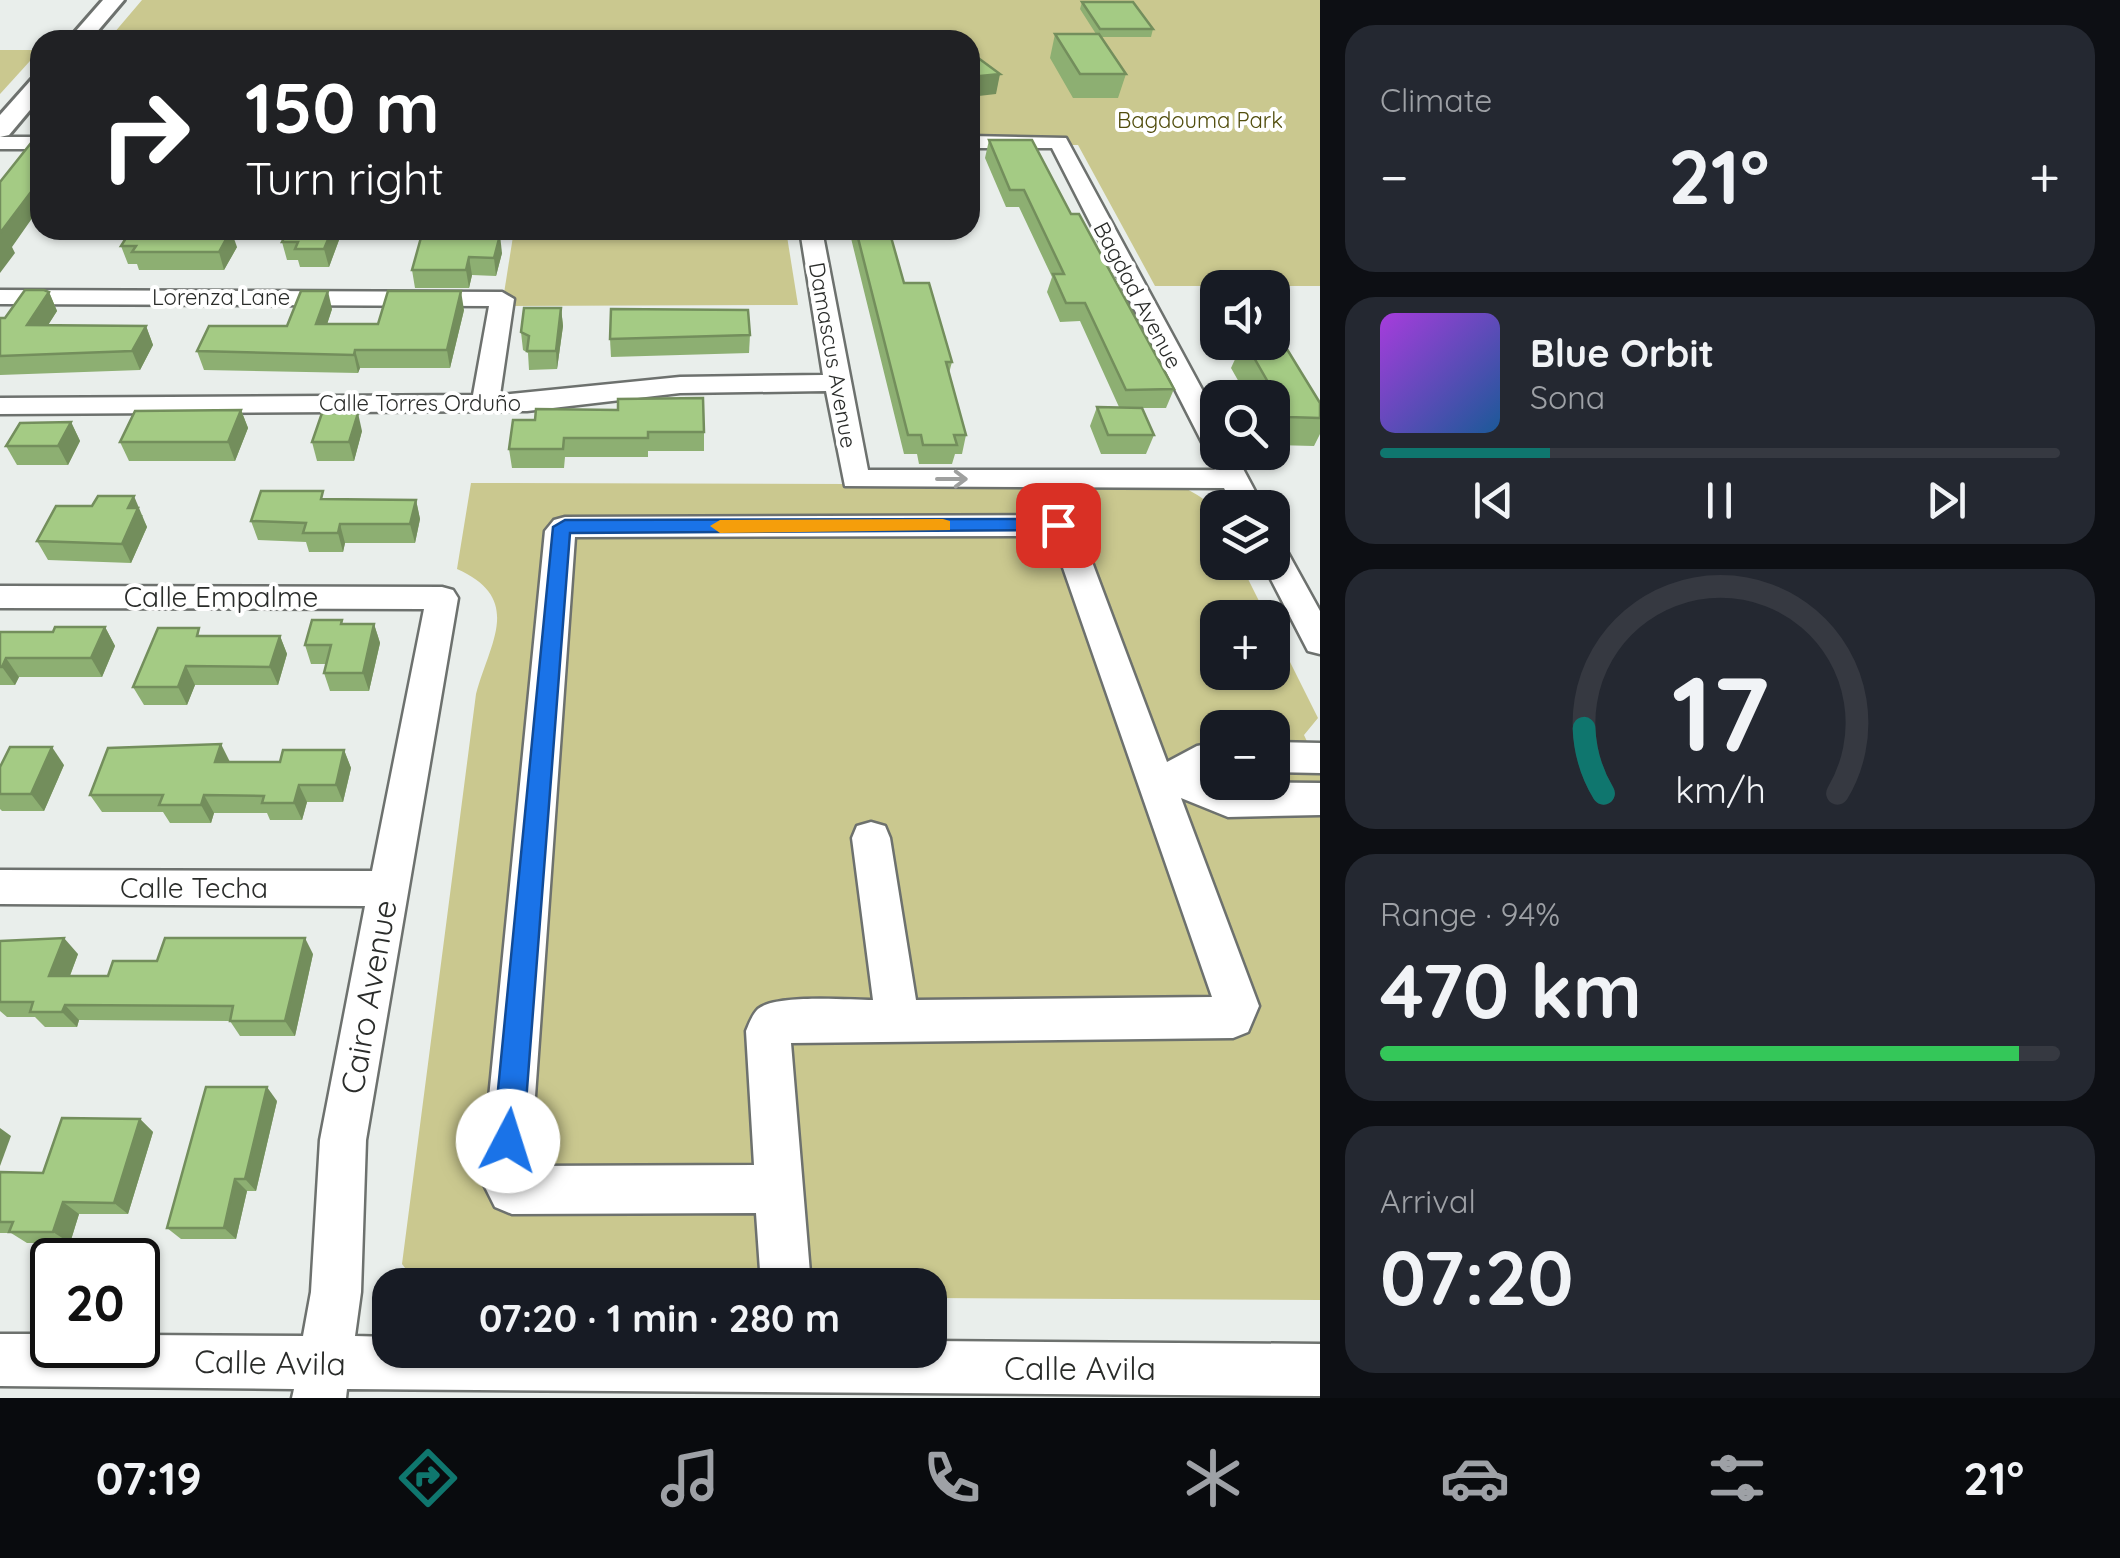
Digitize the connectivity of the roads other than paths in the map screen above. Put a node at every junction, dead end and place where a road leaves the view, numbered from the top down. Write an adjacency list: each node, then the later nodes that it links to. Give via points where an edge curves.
1 (114, 0): 2 (main road)
2 (88, 30)
3 (30, 96): 4 (main road)
4 (0, 130)
5 (980, 142): 13 (street, Bagdad Avenue, via 1059,142)
6 (0, 143): 7 (street)
7 (30, 143)
8 (813, 240): 10 (street, Damascus Avenue)
9 (0, 297): 11 (street, Lorenza Lane, via 502,298)
10 (838, 382): 11 (street, Calle Torres Orduño, via 680,384 578,400); 14 (street, Damascus Avenue, one-way to 14, via 855,479)
11 (485, 403): 12 (street, Calle Torres Orduño)
12 (0, 406)
13 (1200, 413)
14 (1200, 460)
15 (1306, 589): 18 (street)
16 (0, 596): 17 (street, Calle Empalme)
17 (442, 598): 28 (street, Cairo Avenue)
18 (1320, 642)
19 (1290, 757): 20 (street)
20 (1320, 758)
21 (1200, 761): 22 (street)
22 (1162, 778): 23 (street); 29 (street, via 1237,1006 1233,1017); 30 (street, via 1058,525 560,531 504,1179 512,1190)
23 (1200, 791)
24 (1290, 795): 25 (street)
25 (1320, 799)
26 (870, 838): 29 (street)
27 (0, 887): 28 (street, Calle Techa)
28 (388, 889): 36 (street, Cairo Avenue, via 343,1140 336,1292)
29 (898, 1020): 30 (street, via 774,1022 768,1030)
30 (779, 1190): 31 (street)
31 (785, 1268)
32 (0, 1360): 36 (street, Calle Avila)
33 (947, 1362): 35 (street, Calle Avila)
34 (587, 1368): 36 (street, Calle Avila)
35 (1320, 1370)
36 (322, 1381)

